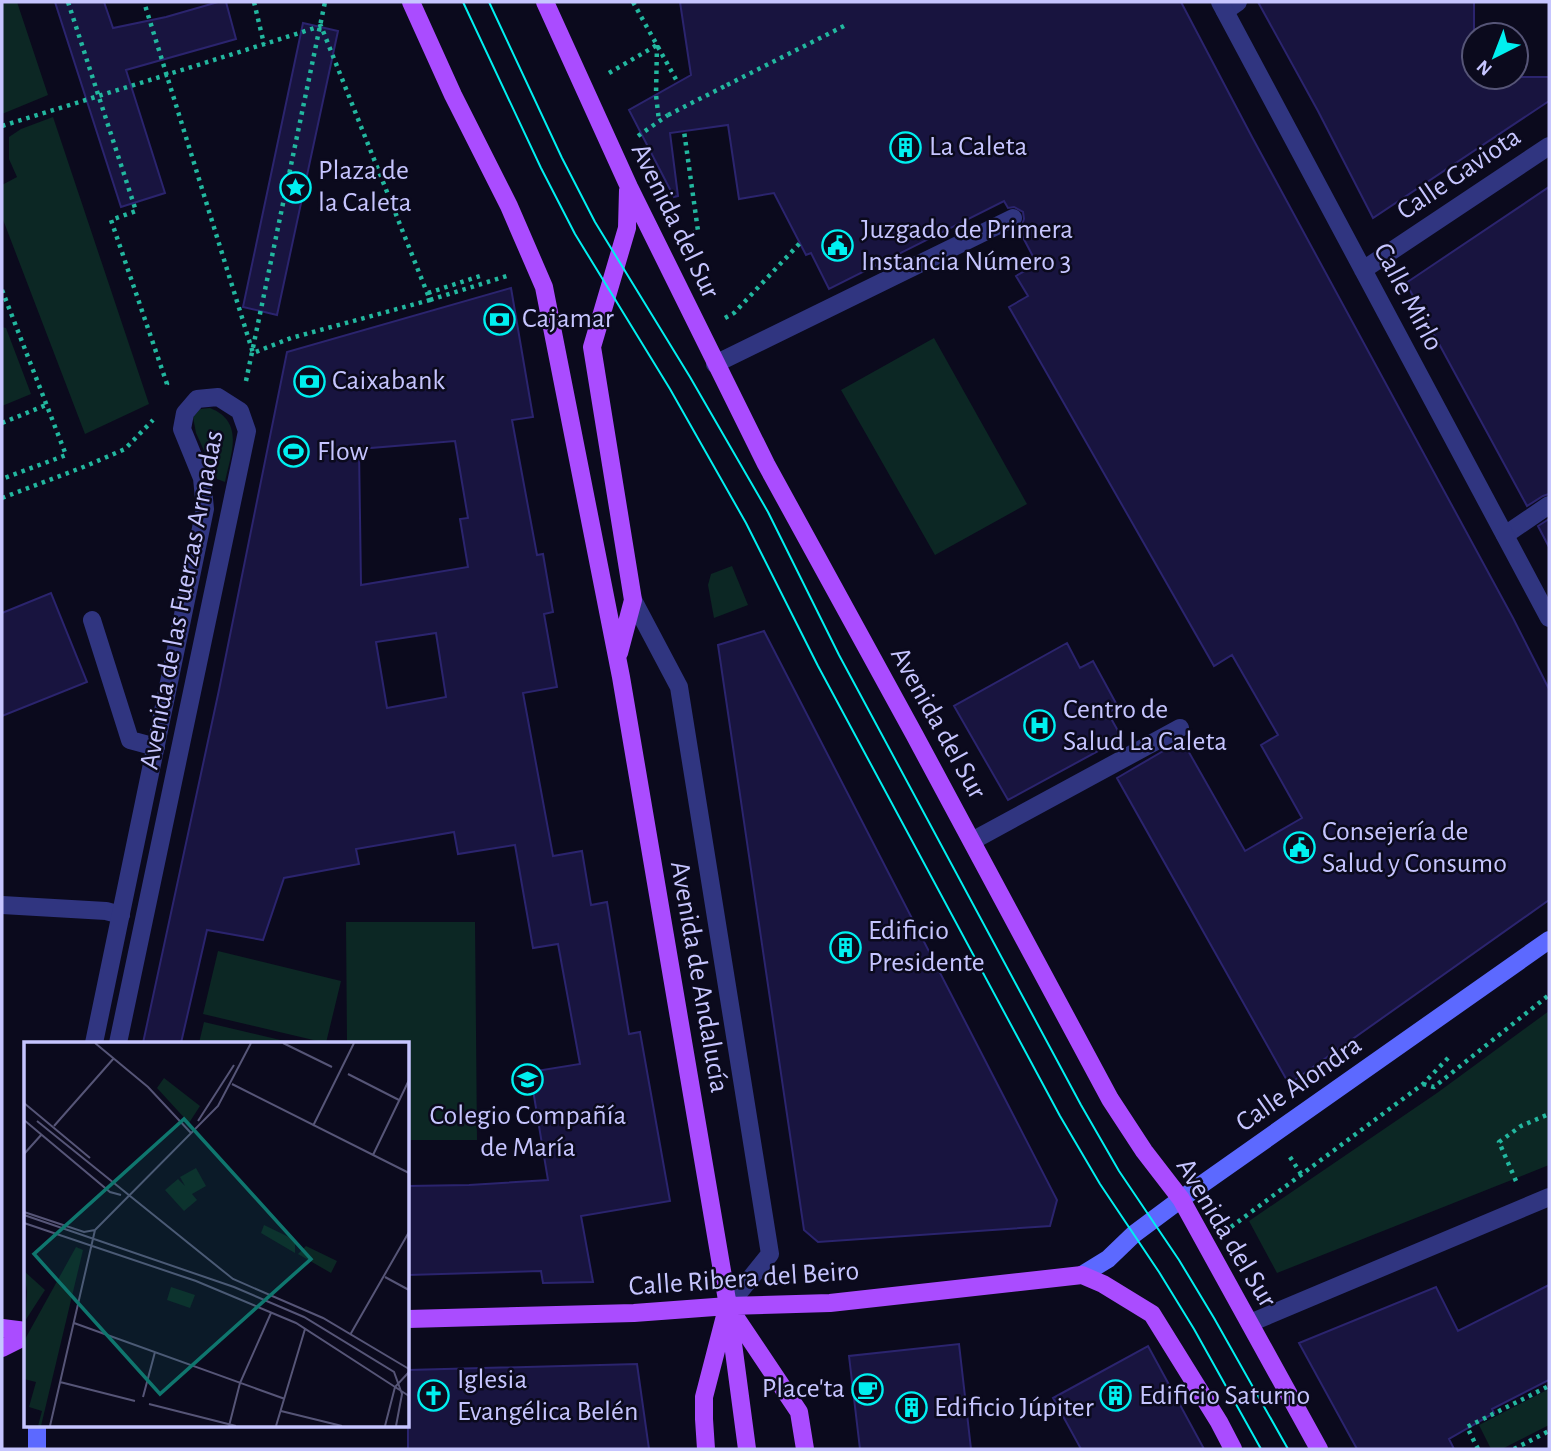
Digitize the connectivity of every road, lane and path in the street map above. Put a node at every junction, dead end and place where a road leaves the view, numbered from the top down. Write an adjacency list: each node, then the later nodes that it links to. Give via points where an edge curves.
1 (68, 2): 16 (path)
2 (144, 2): 13 (path)
3 (254, 2): 11 (path)
4 (325, 2): 9 (path)
5 (411, 2): 49 (main road, Avenida de Andalucía, via 544,287)
6 (545, 2): 22 (main road, Avenida del Sur)
7 (633, 2): 12 (path)
8 (1228, 5): 26 (street, Calle Mirlo)
9 (321, 26): 11 (path); 30 (path); 35 (path)
10 (844, 26): 17 (path, bridge)
11 (264, 44): 13 (path)
12 (657, 45): 14 (path); 15 (path); 17 (path)
13 (167, 75): 16 (path); 35 (path)
14 (606, 75)
15 (678, 83)
16 (99, 96): 18 (path); 37 (path, via 136,211 111,220 167,384)
17 (660, 121): 20 (path)
18 (2, 126)
19 (684, 131): 24 (path, via 698,231)
20 (642, 134)
21 (1549, 146): 26 (street, Calle Gaviota)
22 (629, 187): 36 (main road, Avenida del Sur); 46 (main road, Avenida de Andalucía, via 627,228 592,347)
23 (1013, 218): 36 (street)
24 (683, 238)
25 (800, 243): 34 (path)
26 (1363, 270): 45 (street, Calle Mirlo)
27 (514, 274): 31 (path)
28 (483, 275): 30 (path)
29 (2, 290): 33 (path)
30 (428, 293): 31 (path)
31 (430, 300): 35 (path)
32 (2, 312): 33 (path)
33 (10, 312): 38 (path)
34 (724, 319)
35 (253, 352): 39 (path)
36 (716, 364): 52 (main road, Avenida del Sur)
37 (163, 395)
38 (46, 405): 41 (path); 42 (path, via 66,455)
39 (240, 411): 51 (street, Avenida de las Fuerzas Armadas, via 218,397 197,399 182,429 202,478 205,509); 58 (street, Avenida de las Fuerzas Armadas, via 247,431)
40 (157, 416): 43 (path, via 125,449)
41 (2, 423)
42 (2, 479)
43 (2, 498)
44 (1549, 505): 45 (street)
45 (1505, 535): 47 (street, Calle Mirlo)
46 (633, 600): 49 (main road, Avenida de Andalucía); 69 (street, via 679,687 769,1246 770,1254)
47 (1549, 618)
48 (92, 620): 51 (street, via 130,740)
49 (618, 658): 69 (main road, Avenida de Andalucía)
50 (1180, 729): 52 (street)
51 (156, 747): 54 (street, Avenida de las Fuerzas Armadas)
52 (972, 841): 65 (main road, Avenida del Sur, via 1110,1100)
53 (2, 905): 54 (street)
54 (121, 915): 57 (street, Avenida de las Fuerzas Armadas)
55 (1549, 940): 65 (main road, Calle Alondra)
56 (1549, 995): 60 (path, via 1434,1087)
57 (94, 1042)
58 (118, 1042)
59 (1451, 1055): 60 (path)
60 (1423, 1084): 63 (path)
61 (1549, 1114): 66 (path, via 1499,1142)
62 (1293, 1161): 63 (path)
63 (1301, 1174): 67 (path)
64 (1549, 1197): 66 (street)
65 (1181, 1199): 68 (main road, Calle Alondra); 71 (main road, Avenida del Sur)
66 (1526, 1206): 71 (street)
67 (1231, 1227)
68 (1082, 1275): 69 (main road, Calle Ribera del Beiro, via 830,1303); 83 (main road, via 1152,1314)
69 (728, 1306): 70 (main road, Calle Ribera del Beiro); 80 (main road, Avenida de Andalucía, via 704,1396); 81 (main road, Avenida de Andalucía); 82 (main road, Avenida de Andalucía, via 799,1412)
70 (410, 1319)
71 (1250, 1323): 84 (main road, Avenida del Sur)
72 (2, 1328): 73 (main road)
73 (24, 1331)
74 (24, 1337): 75 (main road)
75 (2, 1349)
76 (1549, 1387): 85 (path, via 1467,1427)
77 (37, 1426): 79 (main road)
78 (1549, 1431): 86 (path)
79 (37, 1449)
80 (706, 1449)
81 (747, 1449)
82 (805, 1449)
83 (1233, 1449)
84 (1319, 1449)
85 (1478, 1449)
86 (1514, 1449)

